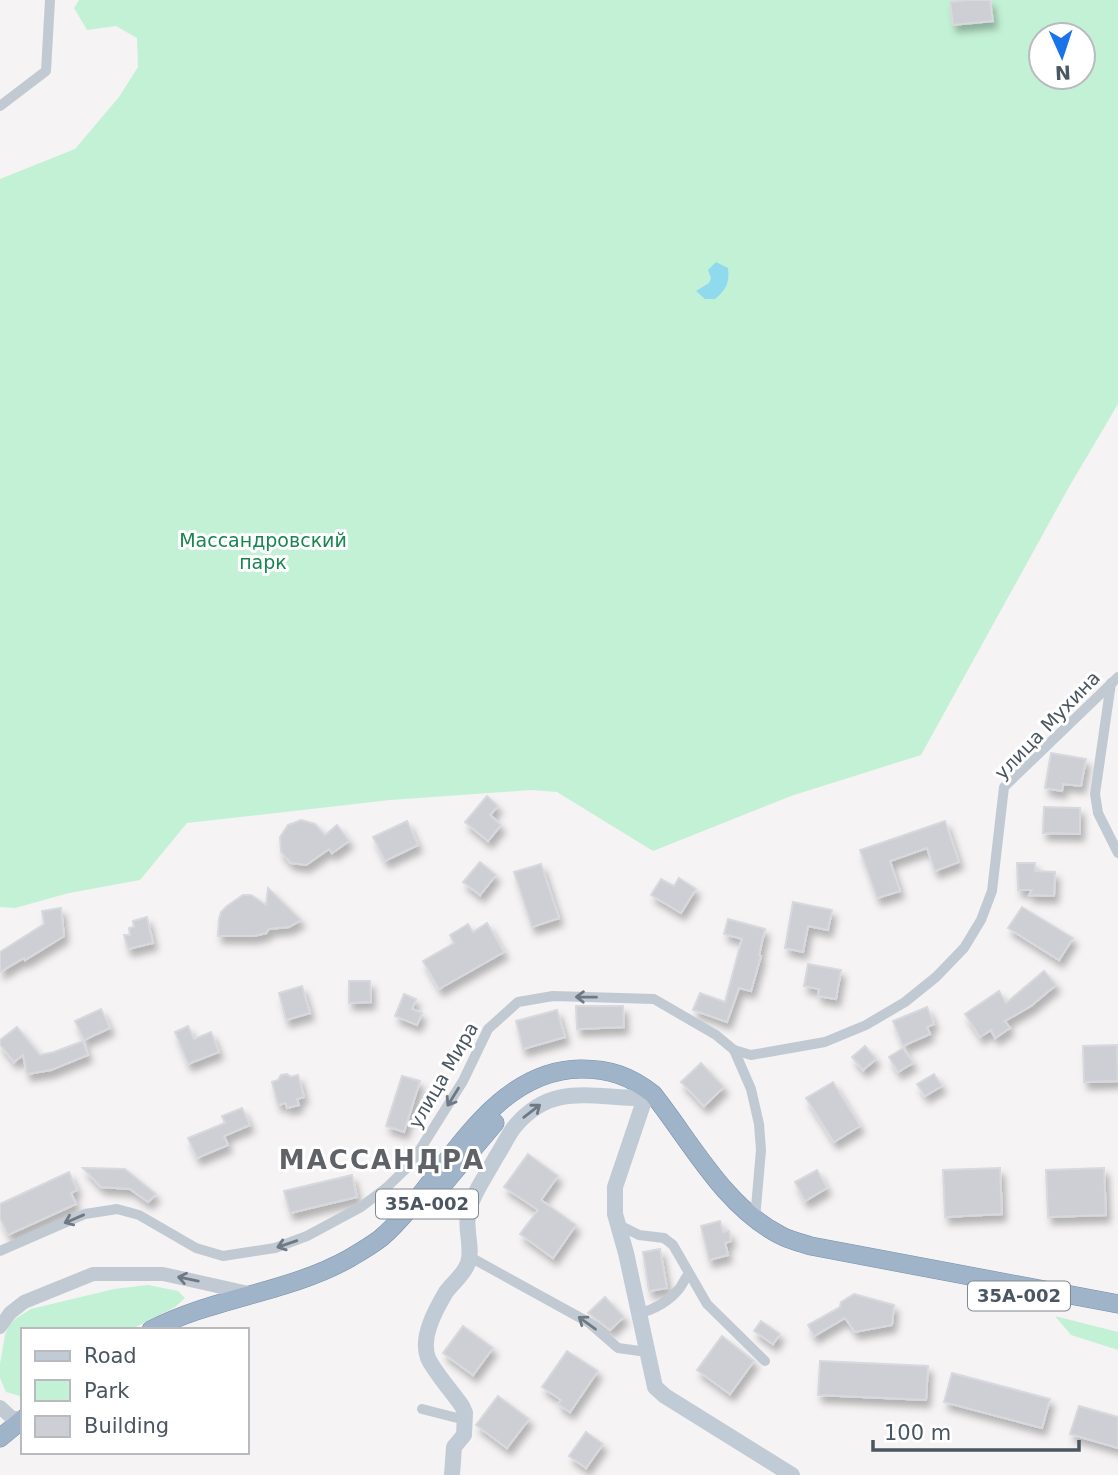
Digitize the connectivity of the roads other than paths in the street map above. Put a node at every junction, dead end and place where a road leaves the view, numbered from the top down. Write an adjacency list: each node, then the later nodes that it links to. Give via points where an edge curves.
1 (50, 0): 2 (street, via 46,71)
2 (0, 106)
3 (1114, 680): 4 (street, via 1095,794 1098,813); 5 (street, улица Мухина, via 1004,787 992,891 964,948 936,978 905,1002 825,1042 751,1055)
4 (1118, 853)
5 (734, 1050): 7 (street, улица Мира, via 751,1089 759,1124); 9 (street, улица Мира, one-way to 9, via 654,999 553,996 518,1002 488,1029 463,1081 411,1164 361,1207 299,1240 223,1256 196,1248 139,1215 117,1209 85,1214)
6 (645, 1098): 8 (main road, via 615,1187); 10 (main road, one-way to 6, via 468,1217 474,1196 515,1126 532,1110 568,1095); 15 (highway, 35А-002, via 731,1210 772,1245 799,1254); 18 (highway, 35А-002, via 631,1086 606,1077 572,1078 540,1087 506,1112 405,1230 362,1263 295,1292)
7 (755, 1219): 12 (highway, 35А-002, via 736,1202 653,1094 611,1070 574,1069 528,1081 509,1095 457,1146 380,1238 321,1272); 13 (highway, 35А-002, via 781,1236 811,1246)
8 (616, 1224): 11 (street, via 639,1235 664,1238); 14 (main road)
9 (0, 1251)
10 (470, 1257): 19 (street, one-way to 10, via 618,1348 588,1322); 25 (main road, via 464,1274 448,1289 427,1337 427,1357 462,1406)
11 (689, 1274): 14 (street, via 666,1302); 20 (street, via 707,1304)
12 (254, 1294): 16 (street, one-way to 16, via 163,1274 93,1274 24,1302); 17 (highway, 35А-002)
13 (1118, 1304)
14 (640, 1313): 19 (main road)
15 (1118, 1314)
16 (0, 1327)
17 (155, 1328)
18 (174, 1328)
19 (647, 1352): 30 (main road, via 655,1387 665,1396)
20 (765, 1361)
21 (0, 1407): 23 (street, via 12,1418)
22 (422, 1409): 25 (street)
23 (21, 1418)
24 (21, 1420): 27 (highway)
25 (465, 1420): 29 (main road, via 464,1436 454,1447)
26 (21, 1435): 28 (highway)
27 (0, 1438)
28 (0, 1451)
29 (452, 1475)
30 (792, 1475)

